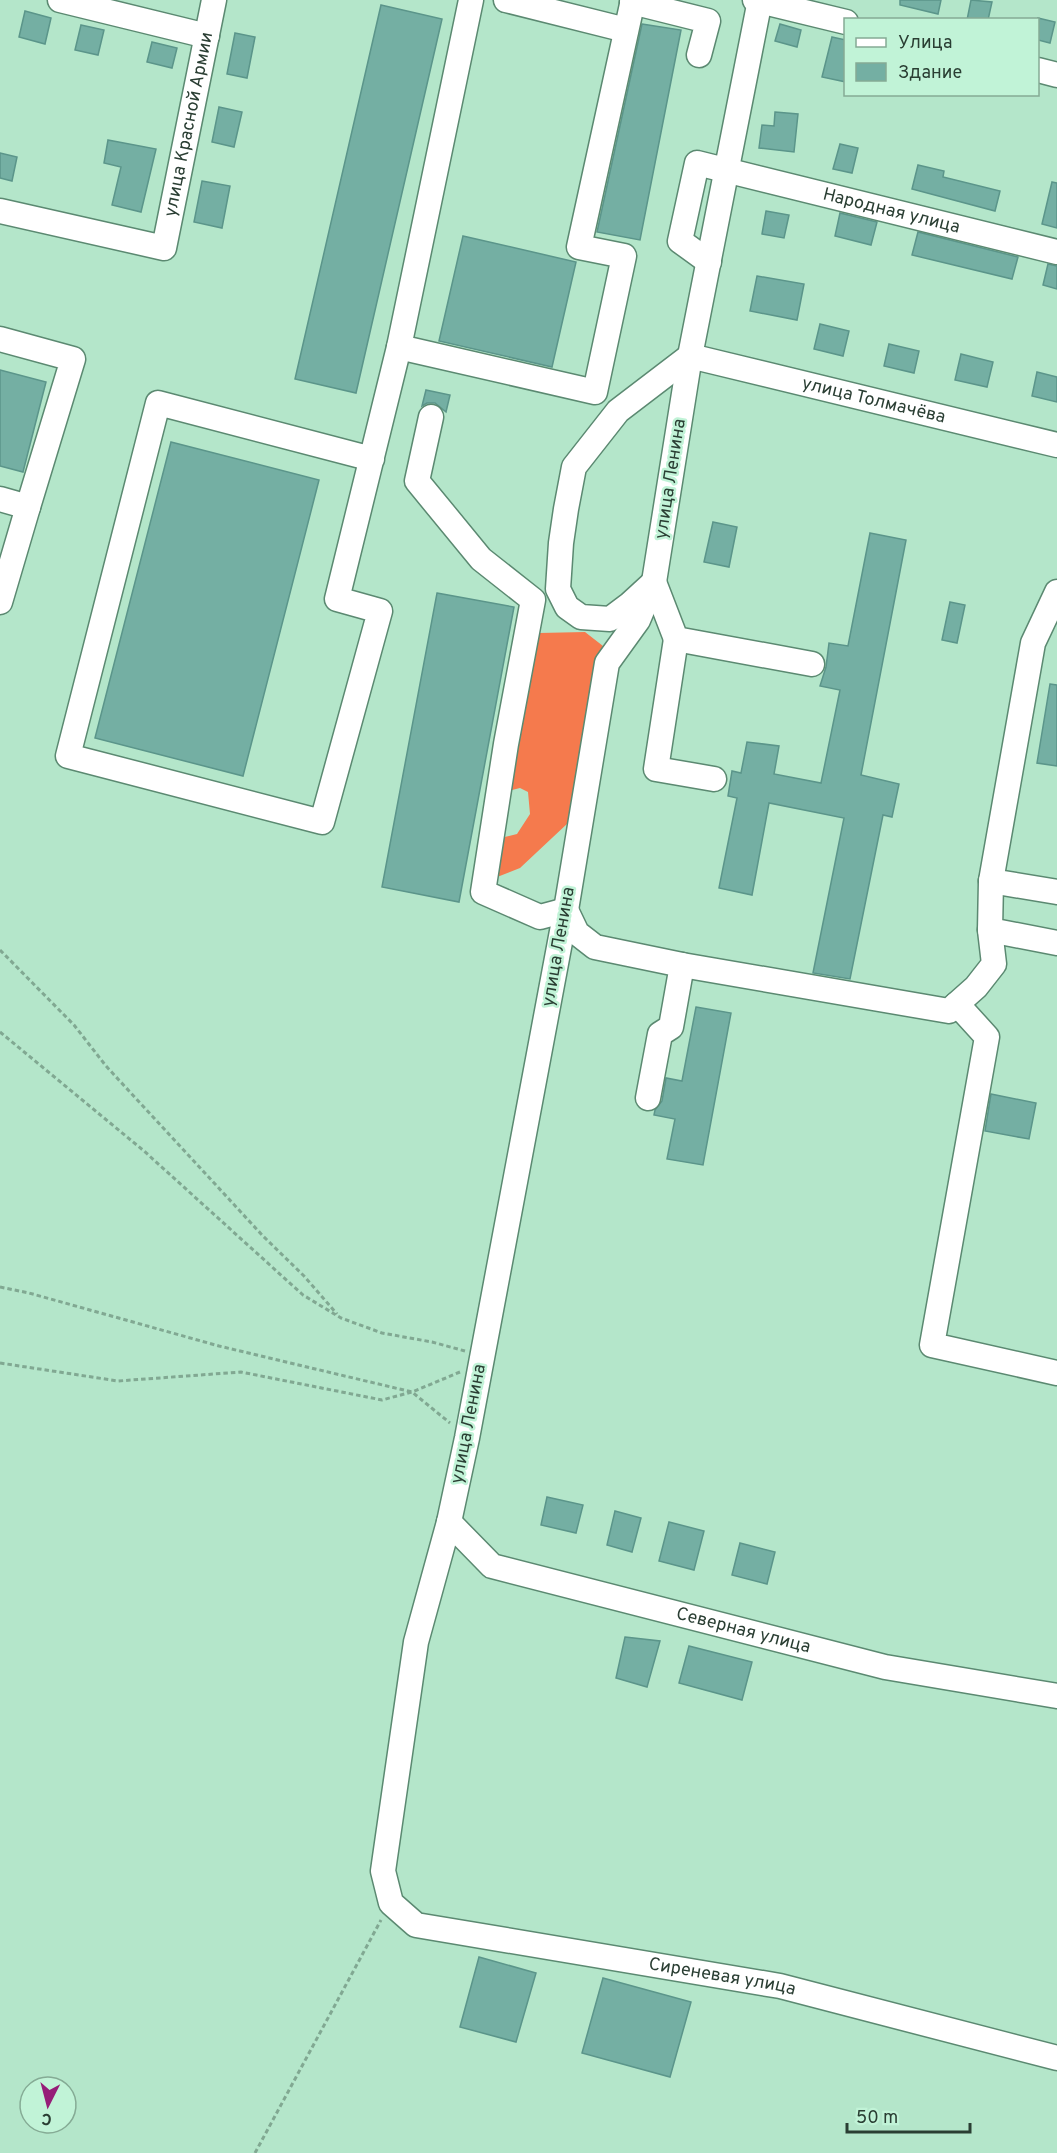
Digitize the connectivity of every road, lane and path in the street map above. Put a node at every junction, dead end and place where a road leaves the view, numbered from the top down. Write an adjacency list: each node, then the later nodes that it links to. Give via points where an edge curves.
1 (60, 0): 9 (street)
2 (214, 0): 9 (street, улица Красной Армии)
3 (471, 0): 18 (street)
4 (506, 0): 8 (street)
5 (758, 0): 7 (street); 13 (street, улица Ленина)
6 (633, 1): 8 (street); 10 (street, via 708,21)
7 (844, 22)
8 (626, 30): 18 (street, via 579,247 624,256 595,392)
9 (207, 36): 14 (street, улица Красной Армии, via 164,248)
10 (699, 55)
11 (1039, 70): 12 (street)
12 (1057, 75)
13 (727, 169): 15 (street, Народная улица); 16 (street, улица Ленина); 16 (street, Народная улица, via 698,163 680,241)
14 (0, 211)
15 (1057, 252)
16 (709, 262): 19 (street, улица Ленина)
17 (0, 339): 24 (street, via 73,359)
18 (399, 347): 22 (street)
19 (690, 356): 21 (street, улица Толмачёва); 25 (street, улица Ленина); 25 (street, via 618,411 574,467 566,509 558,589 567,607 581,617 610,619)
20 (431, 417): 33 (street, via 417,481 481,559 533,600 483,892 540,917)
21 (1057, 445)
22 (372, 459): 22 (street, via 337,599 380,611 322,822 68,756 158,404)
23 (0, 499): 24 (street)
24 (28, 507): 27 (street)
25 (654, 582): 28 (street); 33 (street, улица Ленина, via 638,620 607,663)
26 (1057, 592): 31 (street, via 1033,643)
27 (0, 602)
28 (676, 639): 29 (street); 30 (street, via 656,769)
29 (812, 664)
30 (714, 779)
31 (991, 880): 32 (street); 34 (street)
32 (1057, 892)
33 (566, 910): 37 (street, via 577,933 595,947); 43 (street, улица Ленина)
34 (990, 930): 35 (street); 38 (street, via 994,964)
35 (1057, 943)
36 (0, 950): 42 (path, via 74,1025 106,1066)
37 (682, 965): 38 (street, via 949,1011); 40 (street, via 671,1027 660,1034)
38 (957, 1004): 45 (street, via 987,1036 932,1345)
39 (0, 1032): 42 (path, via 144,1151 303,1295)
40 (648, 1098)
41 (0, 1287): 46 (path, via 219,1346)
42 (341, 1318): 43 (path, via 382,1333 471,1352)
43 (482, 1359): 46 (path, via 453,1377); 47 (street, улица Ленина)
44 (0, 1363): 46 (path, via 118,1381 241,1372 382,1400)
45 (1057, 1373)
46 (412, 1392): 47 (path)
47 (468, 1438): 48 (street, улица Ленина)
48 (449, 1522): 49 (street, Северная улица, via 492,1566 885,1667); 50 (street, улица Ленина, via 416,1642 383,1871)
49 (1057, 1696)
50 (391, 1902): 51 (street, Сиреневая улица, via 416,1925 780,1986); 52 (path)
51 (1057, 2058)
52 (255, 2153)

